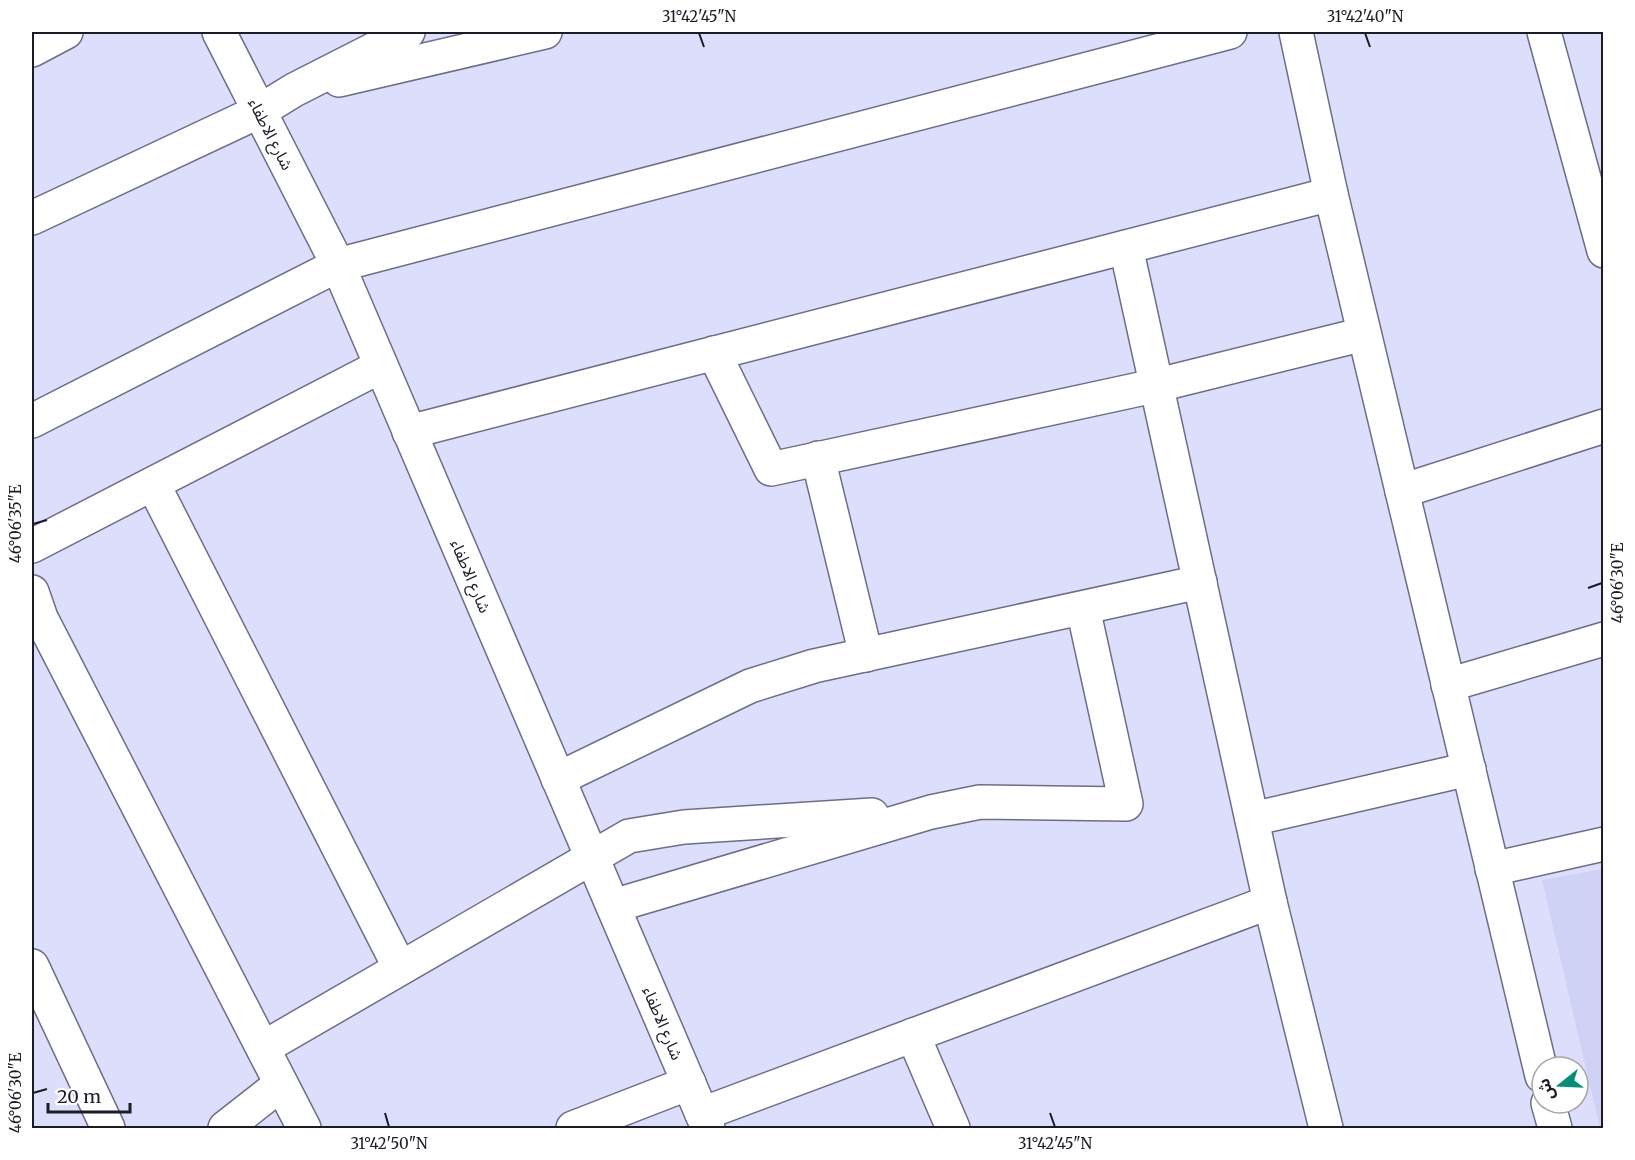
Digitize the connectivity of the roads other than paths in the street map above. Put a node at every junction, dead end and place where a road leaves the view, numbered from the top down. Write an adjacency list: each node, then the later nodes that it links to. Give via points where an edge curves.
1 (66, 32): 8 (street)
2 (219, 32): 10 (street, شارع الاطفاء)
3 (408, 32): 9 (street)
4 (545, 32): 9 (street)
5 (1230, 32): 15 (street)
6 (1296, 32): 11 (street)
7 (1544, 32): 14 (street)
8 (32, 50)
9 (294, 90): 10 (street)
10 (260, 111): 12 (street); 15 (street, شارع الاطفاء)
11 (1331, 194): 13 (street); 16 (street)
12 (32, 219)
13 (1126, 247): 17 (street); 19 (street)
14 (1604, 251)
15 (338, 265): 18 (street, شارع الاطفاء); 20 (street)
16 (1364, 334): 19 (street); 25 (street)
17 (714, 353): 22 (street); 23 (street, via 771,469)
18 (381, 366): 22 (street, شارع الاطفاء); 24 (street)
19 (1154, 386): 23 (street); 27 (street)
20 (32, 421)
21 (1604, 426): 25 (street)
22 (409, 432): 34 (street, شارع الاطفاء)
23 (818, 458): 31 (street)
24 (153, 484): 26 (street); 43 (street)
25 (1402, 491): 32 (street)
26 (32, 546)
27 (1200, 582): 29 (street); 36 (street)
28 (32, 592): 45 (street, via 40,618)
29 (1083, 608): 31 (street); 35 (street, via 1126,804 980,802)
30 (1604, 639): 32 (street)
31 (867, 655): 34 (street, via 750,686)
32 (1448, 685): 33 (street)
33 (1469, 769): 36 (street); 39 (street)
34 (558, 779): 38 (street, شارع الاطفاء)
35 (931, 812): 38 (street, via 684,827 629,836); 41 (street)
36 (1252, 819): 40 (street)
37 (1604, 844): 39 (street)
38 (592, 858): 41 (street, شارع الاطفاء); 43 (street)
39 (1492, 869): 46 (street)
40 (1270, 902): 44 (street); 55 (street)
41 (613, 906): 47 (street, شارع الاطفاء)
42 (32, 966): 50 (street)
43 (400, 968): 45 (street)
44 (913, 1035): 49 (street); 54 (street)
45 (263, 1048): 48 (street)
46 (1537, 1055)
47 (689, 1083): 49 (street, شارع الاطفاء); 53 (street)
48 (281, 1084): 51 (street); 52 (street)
49 (705, 1121)
50 (108, 1128)
51 (225, 1128)
52 (304, 1128)
53 (573, 1128)
54 (953, 1128)
55 (1326, 1128)

